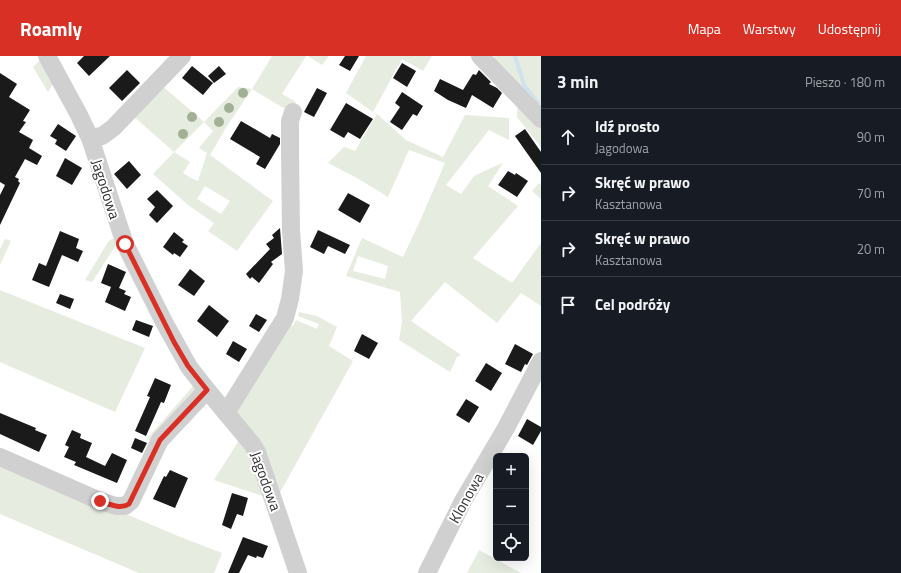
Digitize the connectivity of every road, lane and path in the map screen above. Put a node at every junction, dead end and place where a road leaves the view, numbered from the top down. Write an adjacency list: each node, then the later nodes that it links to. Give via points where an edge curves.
1 (47, 56): 6 (street, Jagodowa)
2 (182, 56): 6 (street, via 113,128 102,136)
3 (480, 56): 5 (street)
4 (293, 112): 9 (street, via 290,122 290,151 294,271 290,299 284,318)
5 (541, 119)
6 (90, 138): 8 (street, Jagodowa, via 131,258 174,342 188,366)
7 (541, 361): 12 (street, Klonowa, via 463,501)
8 (207, 390): 9 (street, Jagodowa); 10 (street, via 160,440 131,501 125,506 100,501)
9 (226, 413): 11 (street, Jagodowa, via 257,452)
10 (0, 457)
11 (298, 573)
12 (427, 573)

